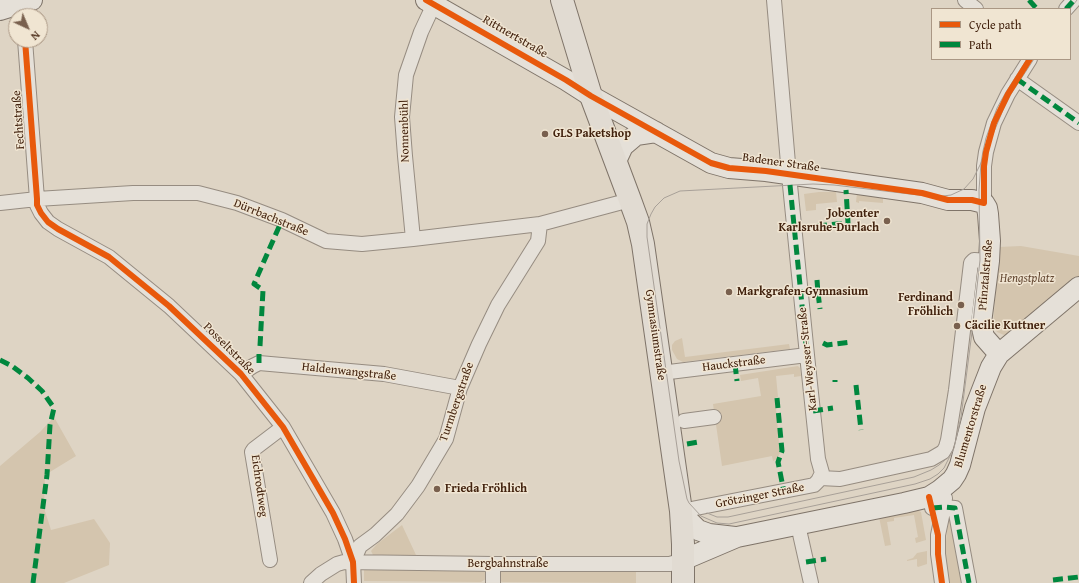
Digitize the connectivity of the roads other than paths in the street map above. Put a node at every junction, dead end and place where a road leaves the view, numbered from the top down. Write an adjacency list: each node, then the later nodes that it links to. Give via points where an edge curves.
1 (562, 0): 10 (main road)
2 (774, 0): 19 (street, Karl-Weysser-Straße)
3 (965, 0): 7 (street)
4 (1074, 0): 8 (street)
5 (430, 2): 13 (main road, Rittnertstraße); 25 (street, Nonnenbühl, via 406,75 402,117)
6 (25, 5): 9 (main road)
7 (975, 8)
8 (1067, 8)
9 (0, 10)
10 (576, 46): 13 (main road, via 568,62 563,66); 15 (main road)
11 (25, 48): 20 (street, Fechtstraße)
12 (1029, 60): 14 (street, Pfinztalstraße)
13 (544, 68): 15 (main road, Rittnertstraße)
14 (1017, 79): 16 (street); 23 (street, Pfinztalstraße, via 1000,110 989,139 984,166)
15 (591, 96): 17 (main road, Badener Straße); 18 (main road, Gymnasiumstraße)
16 (1079, 123)
17 (656, 132): 18 (main road, via 636,135 623,146); 19 (main road, Badener Straße, via 711,163 729,168)
18 (616, 161): 21 (main road, Gymnasiumstraße)
19 (788, 175): 23 (main road, Badener Straße, via 922,193 948,200); 29 (street, Karl-Weysser-Straße)
20 (37, 199): 22 (street, Dürrbachstraße); 25 (street, Dürrbachstraße, via 198,193 237,203 282,220 326,241 362,244); 31 (street, Posseltstraße, via 37,205 48,222 109,258 169,306)
21 (630, 200): 24 (street); 30 (main road, Gymnasiumstraße, via 643,244)
22 (0, 203)
23 (984, 203): 26 (main road, Pfinztalstraße, via 988,214)
24 (540, 224): 25 (street, Dürrbachstraße); 32 (street, Turmbergstraße, via 538,241 498,305)
25 (414, 239)
26 (989, 261): 28 (main road, Pfinztalstraße, via 981,322 984,337); 36 (street, Grötzinger Straße, via 974,260 971,264 956,390 948,440 943,452 931,459 840,479)
27 (1079, 287): 28 (main road, Blumentorstraße)
28 (999, 354): 37 (main road, Blumentorstraße, via 991,367 975,408 960,465)
29 (807, 355): 30 (street, Hauckstraße); 36 (street, Karl-Weysser-Straße, via 821,468)
30 (661, 373): 38 (main road, Gymnasiumstraße)
31 (241, 374): 32 (street, Haldenwangstraße, via 260,363 384,374); 35 (street, Posseltstraße)
32 (460, 388): 43 (street, Turmbergstraße, via 446,440 418,486 397,514 360,546)
33 (714, 417): 34 (street)
34 (684, 421)
35 (283, 428): 41 (street, Eichrodtweg, via 252,452); 43 (street, Posseltstraße, via 333,513)
36 (820, 478): 38 (street, Grötzinger Straße, via 814,485)
37 (935, 504): 39 (main road); 50 (street); 51 (street, via 954,508)
38 (681, 511): 40 (main road, via 694,527 704,533); 42 (main road, Gymnasiumstraße)
39 (798, 525): 40 (main road); 49 (street)
40 (737, 537): 42 (main road)
41 (270, 560)
42 (683, 560): 44 (street, Bergbahnstraße, via 670,564); 48 (main road, Gymnasiumstraße)
43 (353, 562): 44 (street, Bergbahnstraße); 45 (street, via 337,564); 46 (street)
44 (493, 564): 47 (street)
45 (311, 583)
46 (354, 583)
47 (493, 583)
48 (683, 583)
49 (811, 583)
50 (942, 583)
51 (969, 583)

